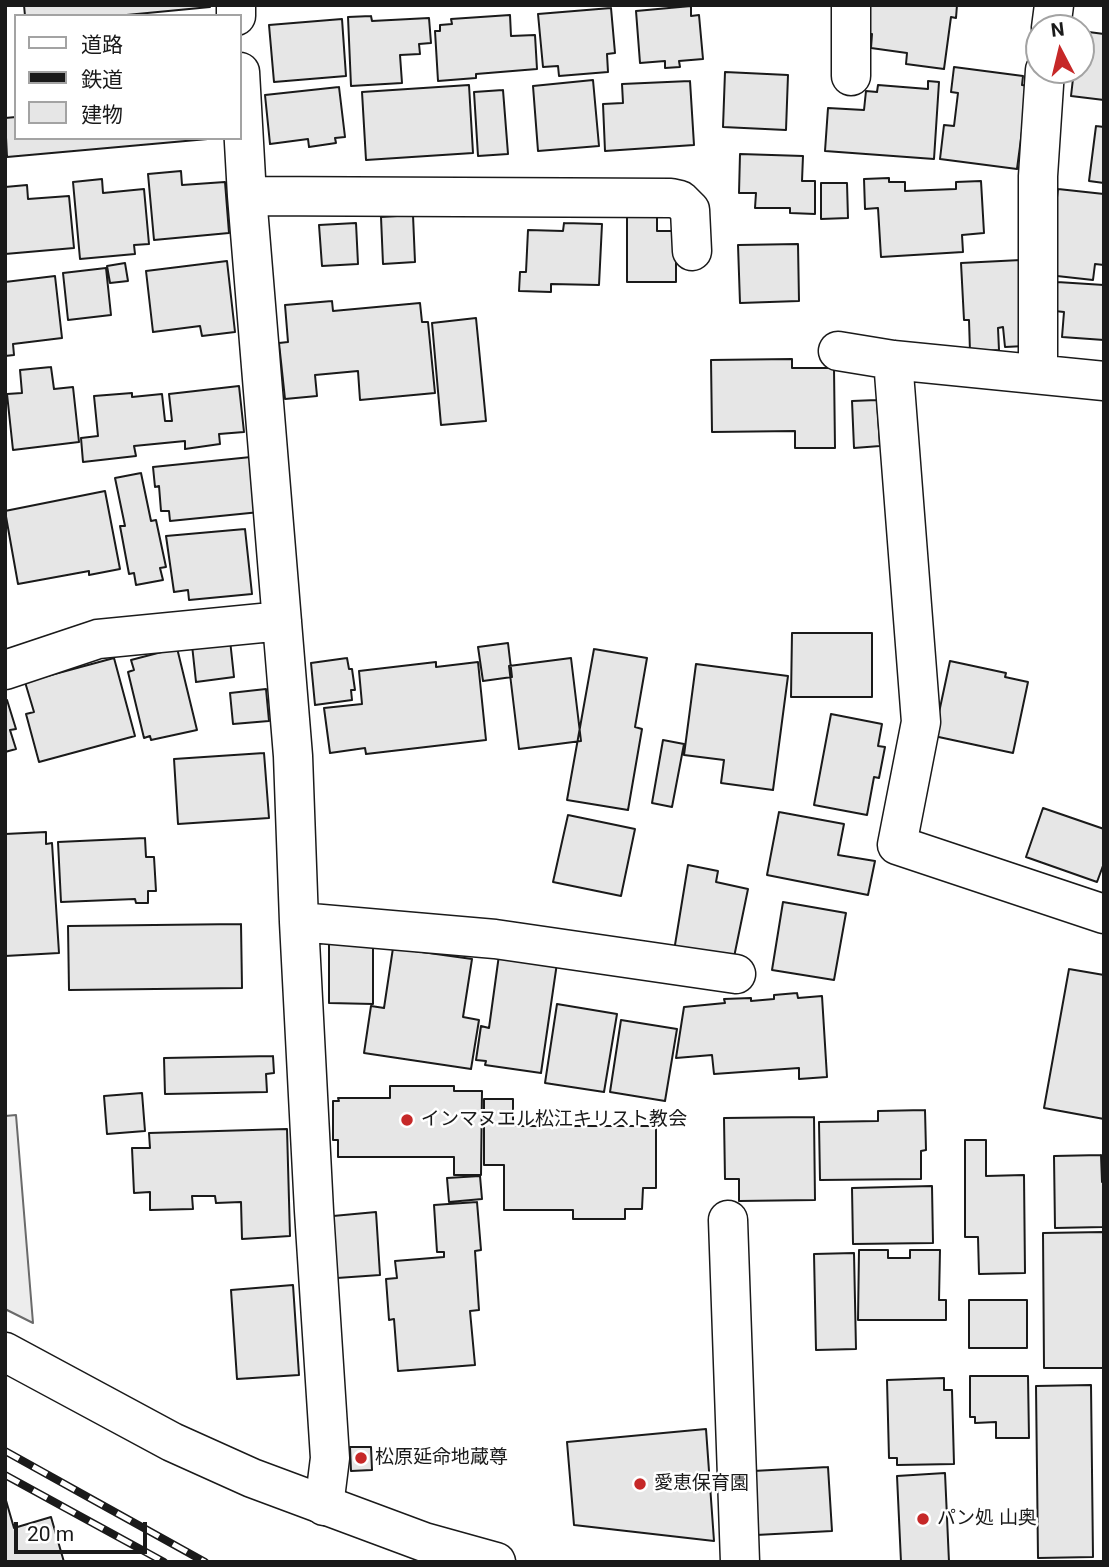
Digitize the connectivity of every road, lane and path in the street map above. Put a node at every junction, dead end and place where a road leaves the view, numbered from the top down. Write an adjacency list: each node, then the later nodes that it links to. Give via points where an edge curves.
1 (851, 5): 2 (street)
2 (851, 76)
3 (1044, 84): 9 (street, via 1038,176)
4 (242, 107): 5 (street)
5 (247, 196): 6 (street, via 671,198 690,211); 11 (street)
6 (692, 251)
7 (838, 351): 8 (street)
8 (893, 360): 9 (street); 13 (street, via 920,722 897,845)
9 (1038, 373): 10 (street)
10 (1104, 381)
11 (282, 621): 12 (street, via 98,639); 14 (street)
12 (5, 670)
13 (1104, 914)
14 (299, 922): 15 (street, via 495,939); 18 (street, via 330,1458)
15 (736, 974)
16 (728, 1220): 21 (street)
17 (5, 1352): 18 (street, via 172,1442)
18 (324, 1506): 19 (street)
19 (419, 1552): 20 (street)
20 (496, 1562)
21 (740, 1562)

